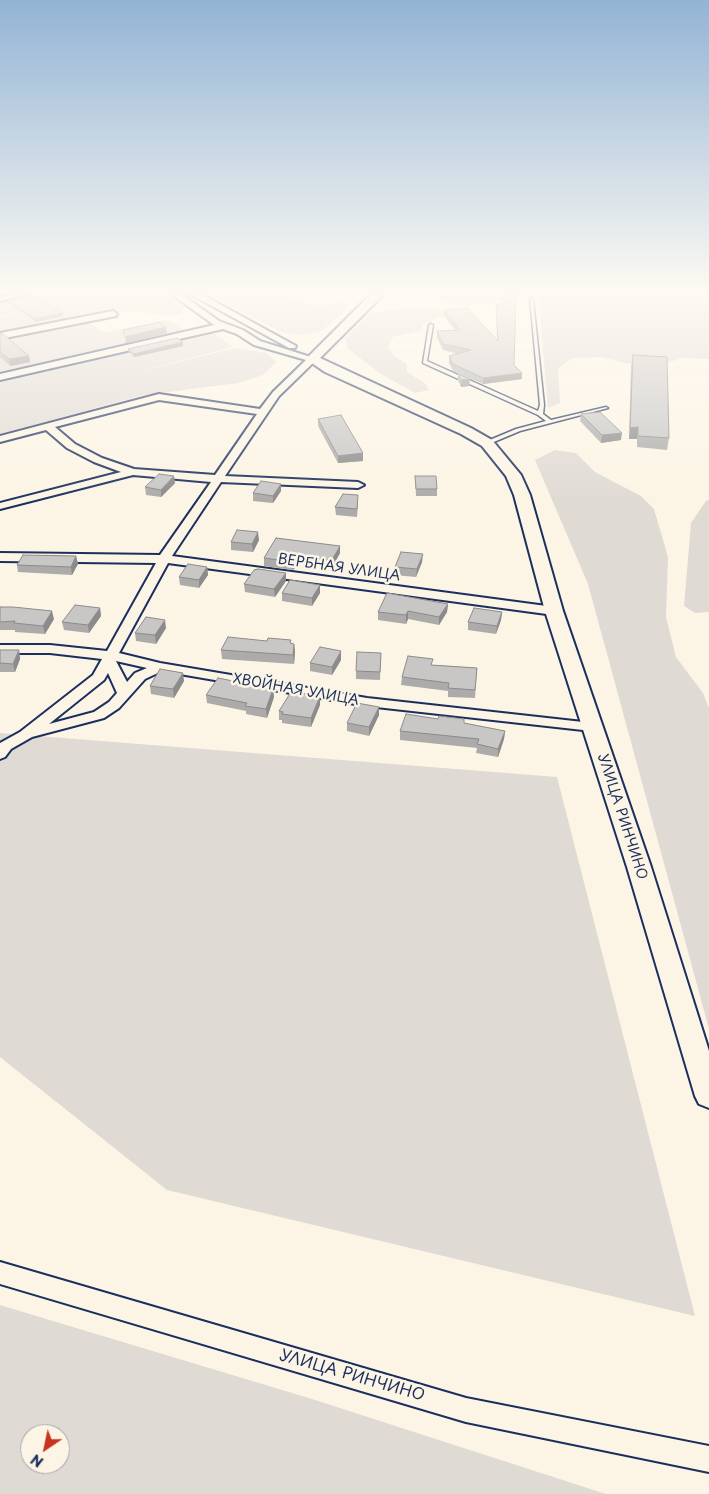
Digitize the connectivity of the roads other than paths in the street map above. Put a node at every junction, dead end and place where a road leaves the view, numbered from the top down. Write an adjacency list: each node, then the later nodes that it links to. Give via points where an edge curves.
1 (61, 364): 6 (street)
2 (307, 364): 8 (street, via 276,394)
3 (320, 364): 13 (street)
4 (429, 364): 9 (lane)
5 (538, 364): 9 (lane)
6 (0, 378)
7 (606, 408): 10 (lane)
8 (263, 412): 11 (street, via 158,396); 15 (street)
9 (540, 414): 10 (lane)
10 (550, 422): 13 (lane, via 518,430)
11 (48, 426): 12 (street); 14 (street, via 72,446 98,460)
12 (0, 439)
13 (487, 443): 20 (street, УЛИЦА РИНЧИНО, via 513,475 522,495)
14 (133, 472): 15 (street); 17 (street)
15 (218, 479): 16 (street); 19 (street)
16 (358, 485)
17 (0, 506)
18 (0, 557): 19 (street, ВЕРБНАЯ УЛИЦА)
19 (164, 560): 20 (street, ВЕРБНАЯ УЛИЦА); 22 (street)
20 (554, 611): 27 (street, УЛИЦА РИНЧИНО)
21 (0, 650): 22 (street, ХВОЙНАЯ УЛИЦА, via 50,649)
22 (109, 656): 23 (street, ХВОЙНАЯ УЛИЦА); 25 (street); 28 (street, via 99,677)
23 (126, 659): 24 (street, ХВОЙНАЯ УЛИЦА); 25 (street)
24 (160, 667): 26 (street, via 140,676); 27 (street, ХВОЙНАЯ УЛИЦА, via 367,702)
25 (118, 679): 26 (street)
26 (124, 692): 28 (street, via 114,706 99,714)
27 (592, 727): 30 (street, УЛИЦА РИНЧИНО)
28 (12, 738): 29 (street)
29 (0, 754)
30 (709, 1096)
31 (0, 1273): 32 (street, УЛИЦА РИНЧИНО, via 466,1410)
32 (709, 1459)

